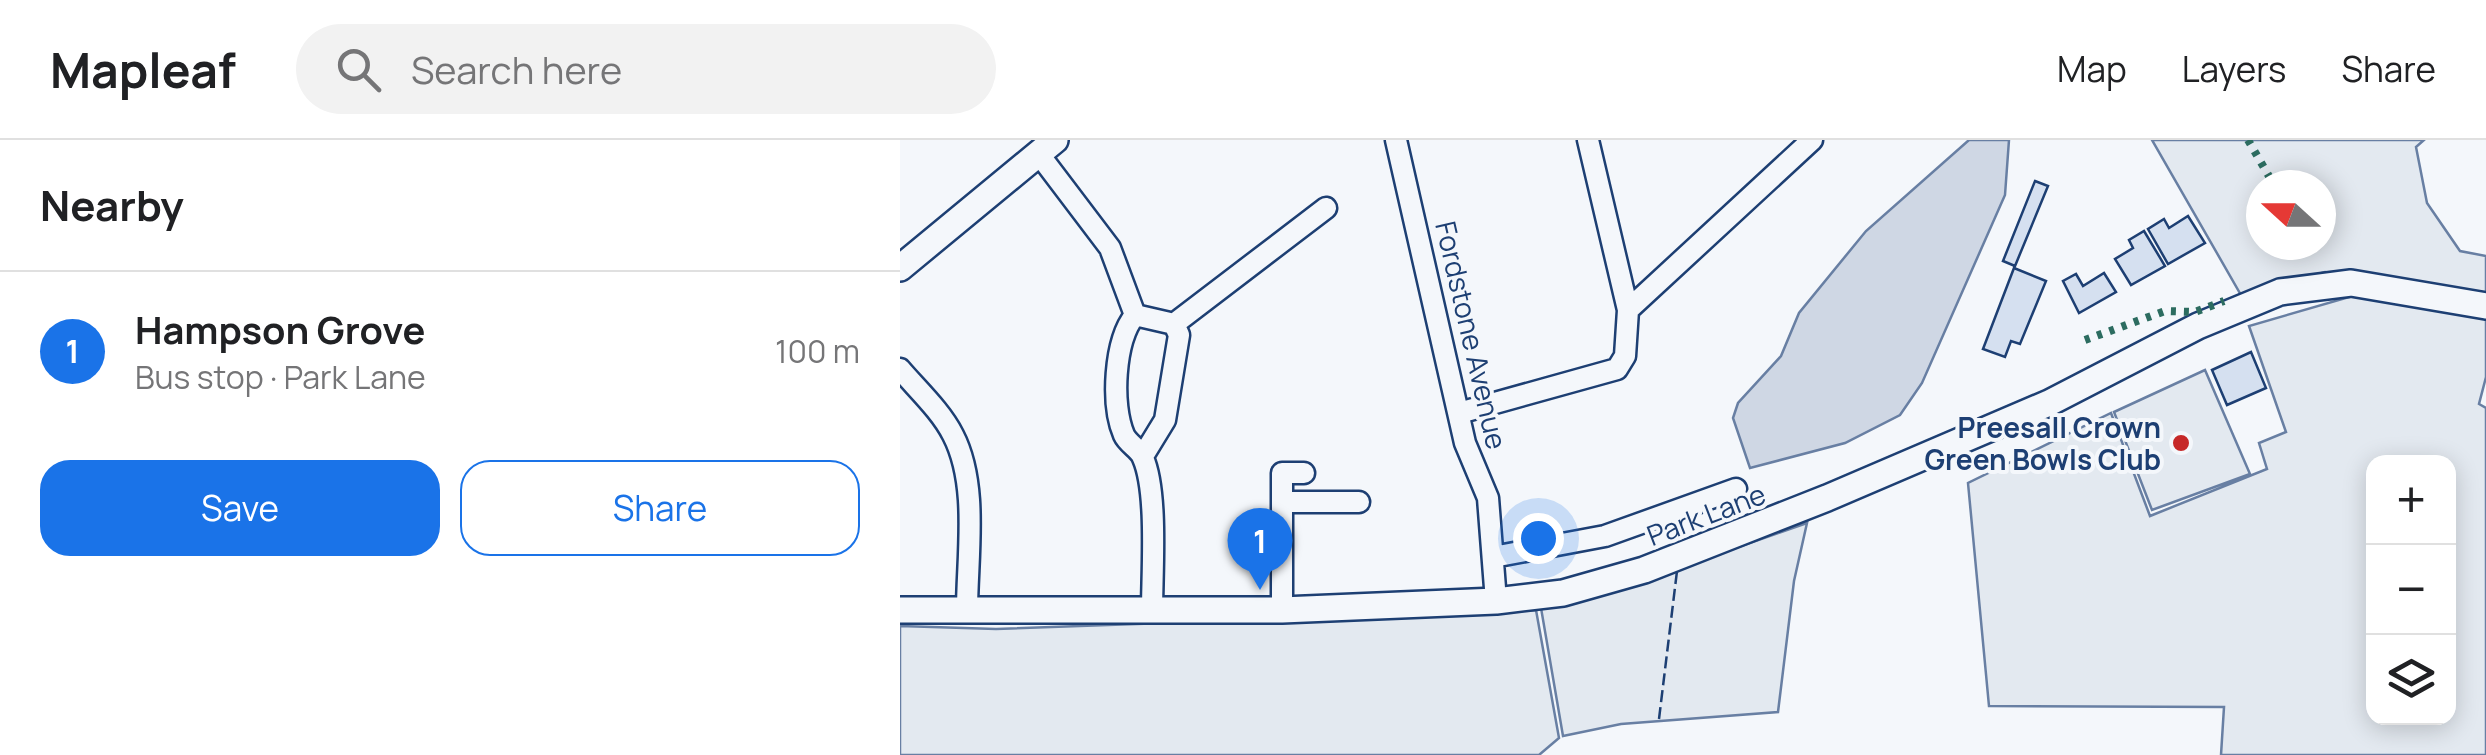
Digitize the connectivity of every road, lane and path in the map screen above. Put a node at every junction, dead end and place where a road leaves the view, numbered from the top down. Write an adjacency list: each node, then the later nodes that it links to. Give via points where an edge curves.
1 (1396, 140): 12 (street, Fordstone Avenue)
2 (1588, 140): 8 (street)
3 (1812, 140): 8 (street)
4 (1046, 147): 6 (main road); 9 (street, via 1110,248)
5 (1326, 208): 10 (street)
6 (900, 268)
7 (2486, 306): 19 (main road, Park Lane, via 2351,284 2280,292 2198,326 2049,404 1738,535 1587,587)
8 (1628, 310): 12 (street, via 1625,356 1617,368)
9 (1134, 316): 10 (street); 13 (street, via 1122,342 1119,398 1122,433)
10 (1174, 324): 13 (street, via 1171,398)
11 (900, 369): 22 (street, via 952,432 961,454)
12 (1459, 414): 18 (street, Fordstone Avenue, via 1488,498)
13 (1143, 456): 23 (street, via 1152,514)
14 (1304, 473): 16 (street, via 1282,473)
15 (1736, 489): 18 (street, Park Lane, via 1606,536)
16 (1282, 502): 17 (street); 21 (street)
17 (1359, 502)
18 (1493, 557): 19 (street, Fordstone Avenue)
19 (1496, 601): 21 (main road, Park Lane)
20 (900, 610): 22 (main road, Park Lane)
21 (1282, 610): 23 (main road, Park Lane)
22 (966, 611): 23 (main road, Park Lane)
23 (1152, 611)

